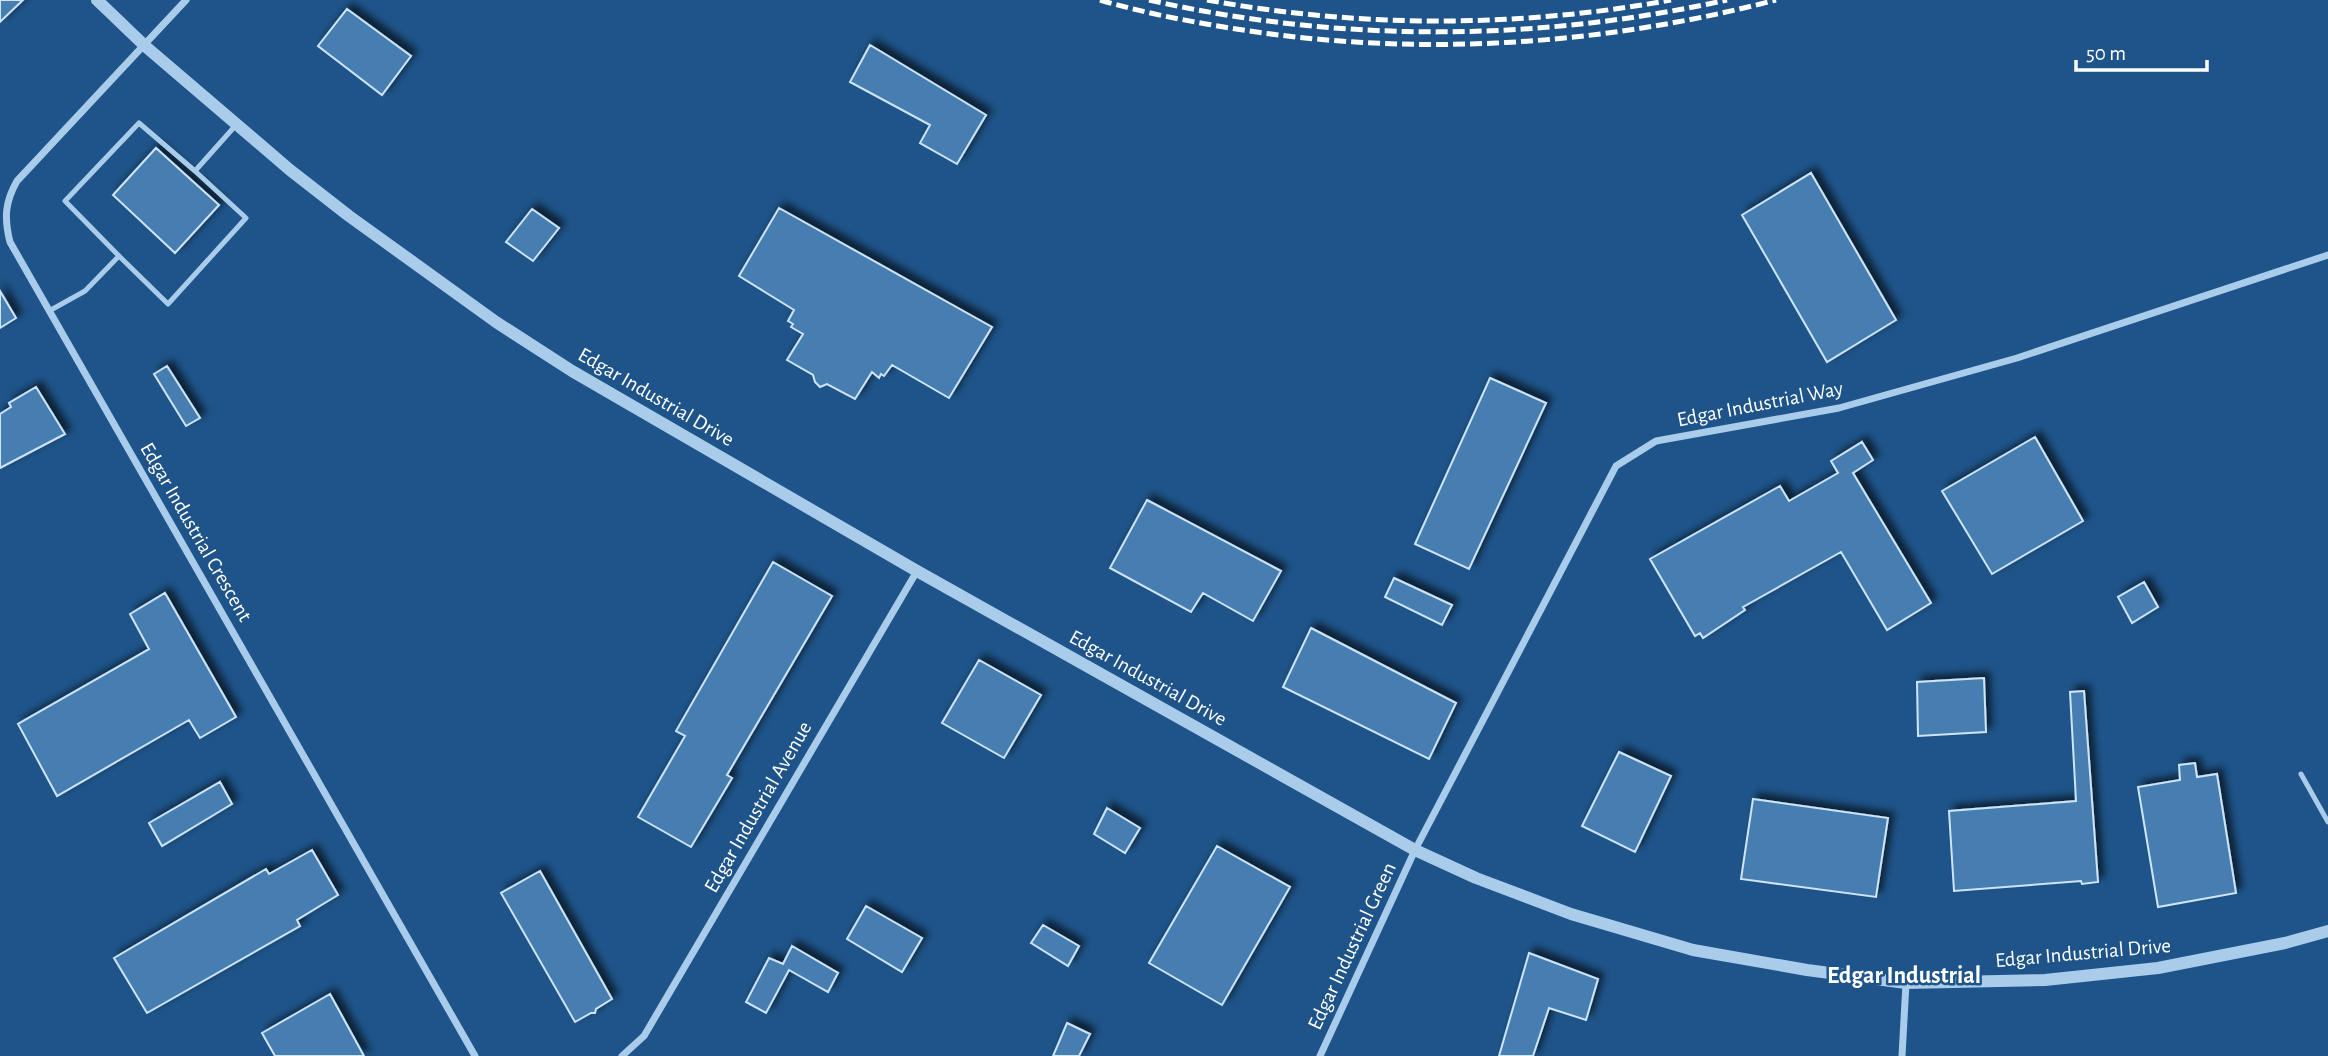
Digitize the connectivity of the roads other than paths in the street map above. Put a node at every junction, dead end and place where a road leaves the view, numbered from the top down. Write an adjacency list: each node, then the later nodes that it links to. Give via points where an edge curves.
1 (97, 0): 3 (street, Edgar Industrial Drive)
2 (186, 0): 3 (street, Edgar Industrial Crescent)
3 (145, 46): 4 (street, Edgar Industrial Drive); 8 (street, Edgar Industrial Crescent, via 10,193 6,216 10,242)
4 (236, 125): 5 (lane); 9 (street, Edgar Industrial Drive, via 349,216 496,322)
5 (195, 170): 6 (lane, via 246,218 168,303); 6 (lane, via 139,123 65,201)
6 (119, 256): 8 (lane, via 85,291)
7 (2328, 256): 12 (street, Edgar Industrial Way, via 2017,358 1852,405 1656,441 1616,466)
8 (49, 311): 15 (street, Edgar Industrial Crescent)
9 (917, 571): 12 (street, Edgar Industrial Drive); 16 (street, Edgar Industrial Avenue, via 643,1036)
10 (2301, 774): 11 (lane)
11 (2328, 822)
12 (1415, 850): 14 (street, Edgar Industrial Drive, via 1571,914 1693,950); 17 (street, Edgar Industrial Green)
13 (2328, 931): 14 (street, Edgar Industrial Drive, via 2158,968 2045,980)
14 (1906, 983): 18 (street)
15 (475, 1056)
16 (622, 1056)
17 (1320, 1056)
18 (1902, 1056)

